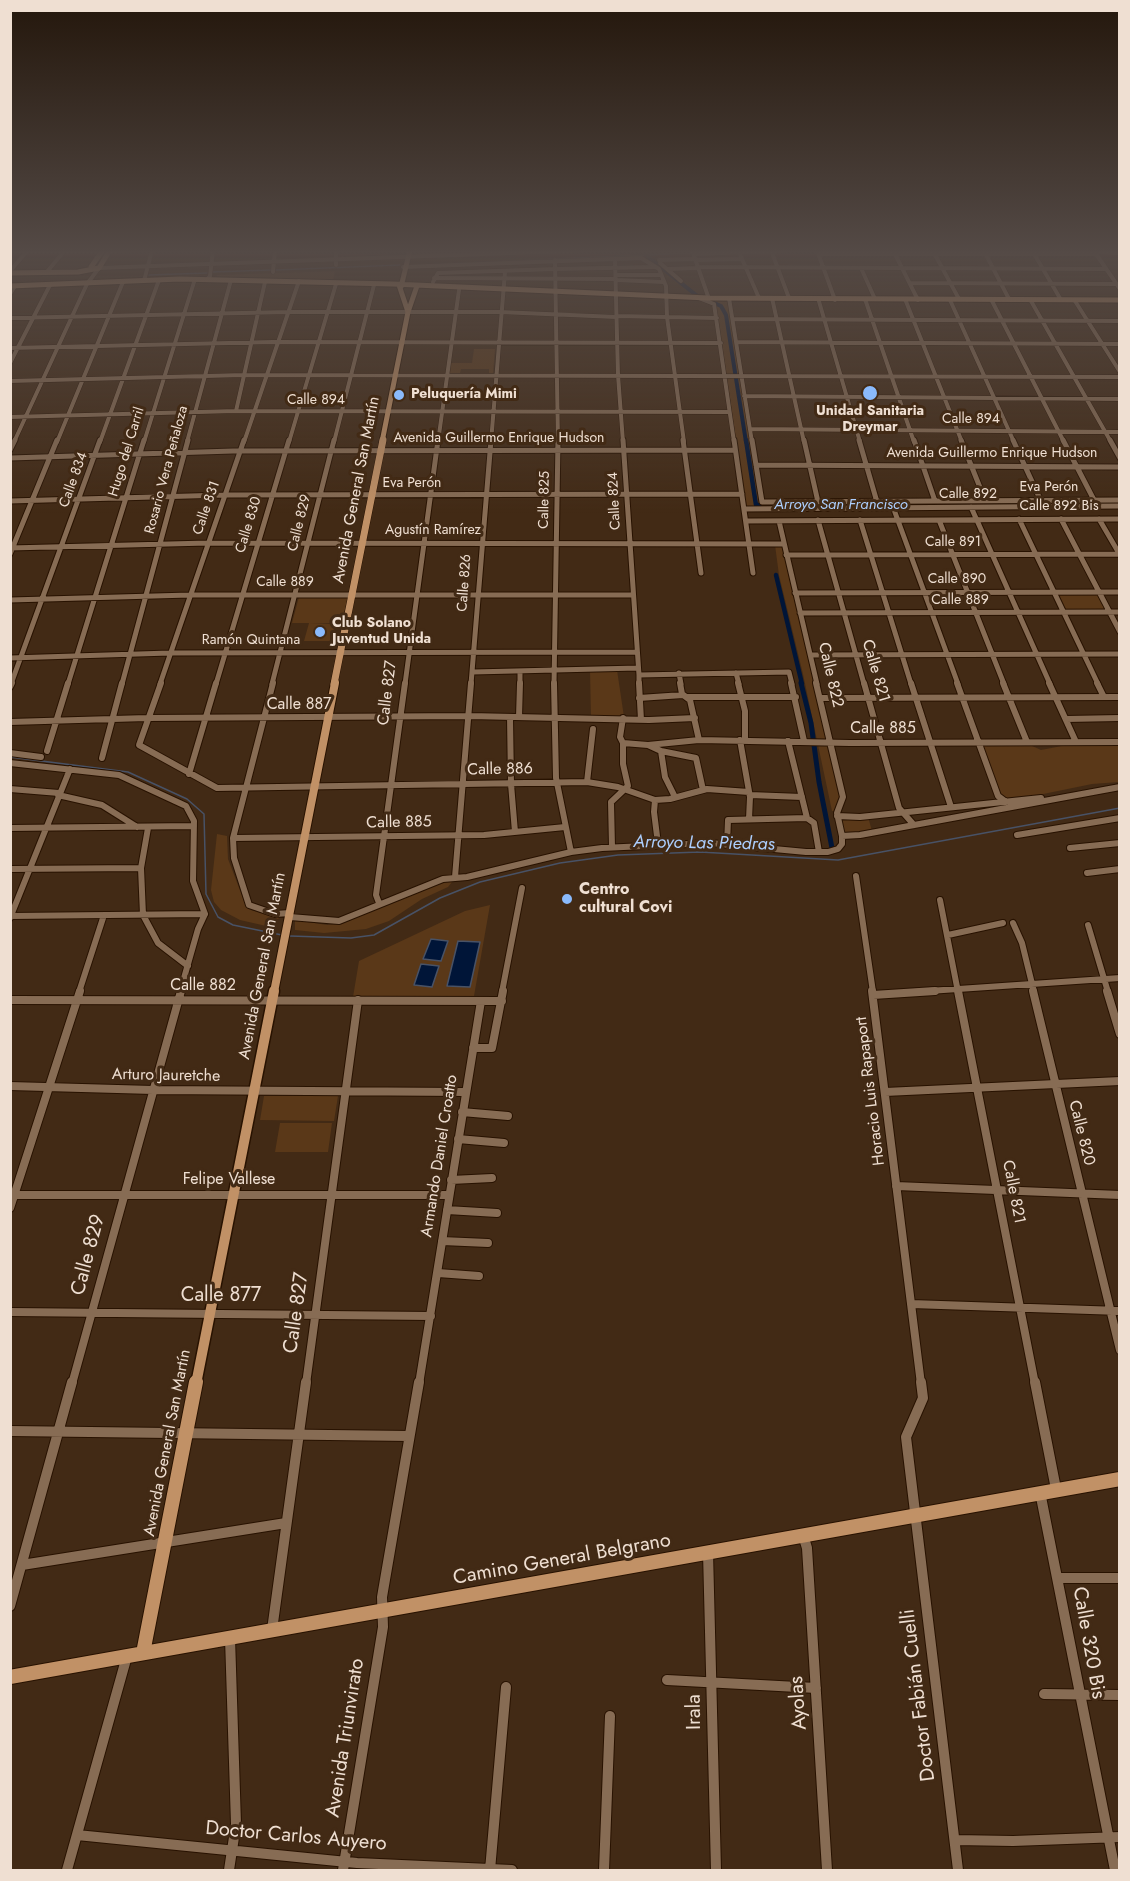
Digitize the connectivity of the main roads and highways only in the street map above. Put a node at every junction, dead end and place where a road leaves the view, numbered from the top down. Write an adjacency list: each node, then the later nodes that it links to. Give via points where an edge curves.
1 (404, 338): 3 (main road, Avenida General San Martín)
2 (1119, 1479): 3 (main road, Camino General Belgrano)
3 (143, 1653): 4 (main road, Camino General Belgrano)
4 (10, 1677)

